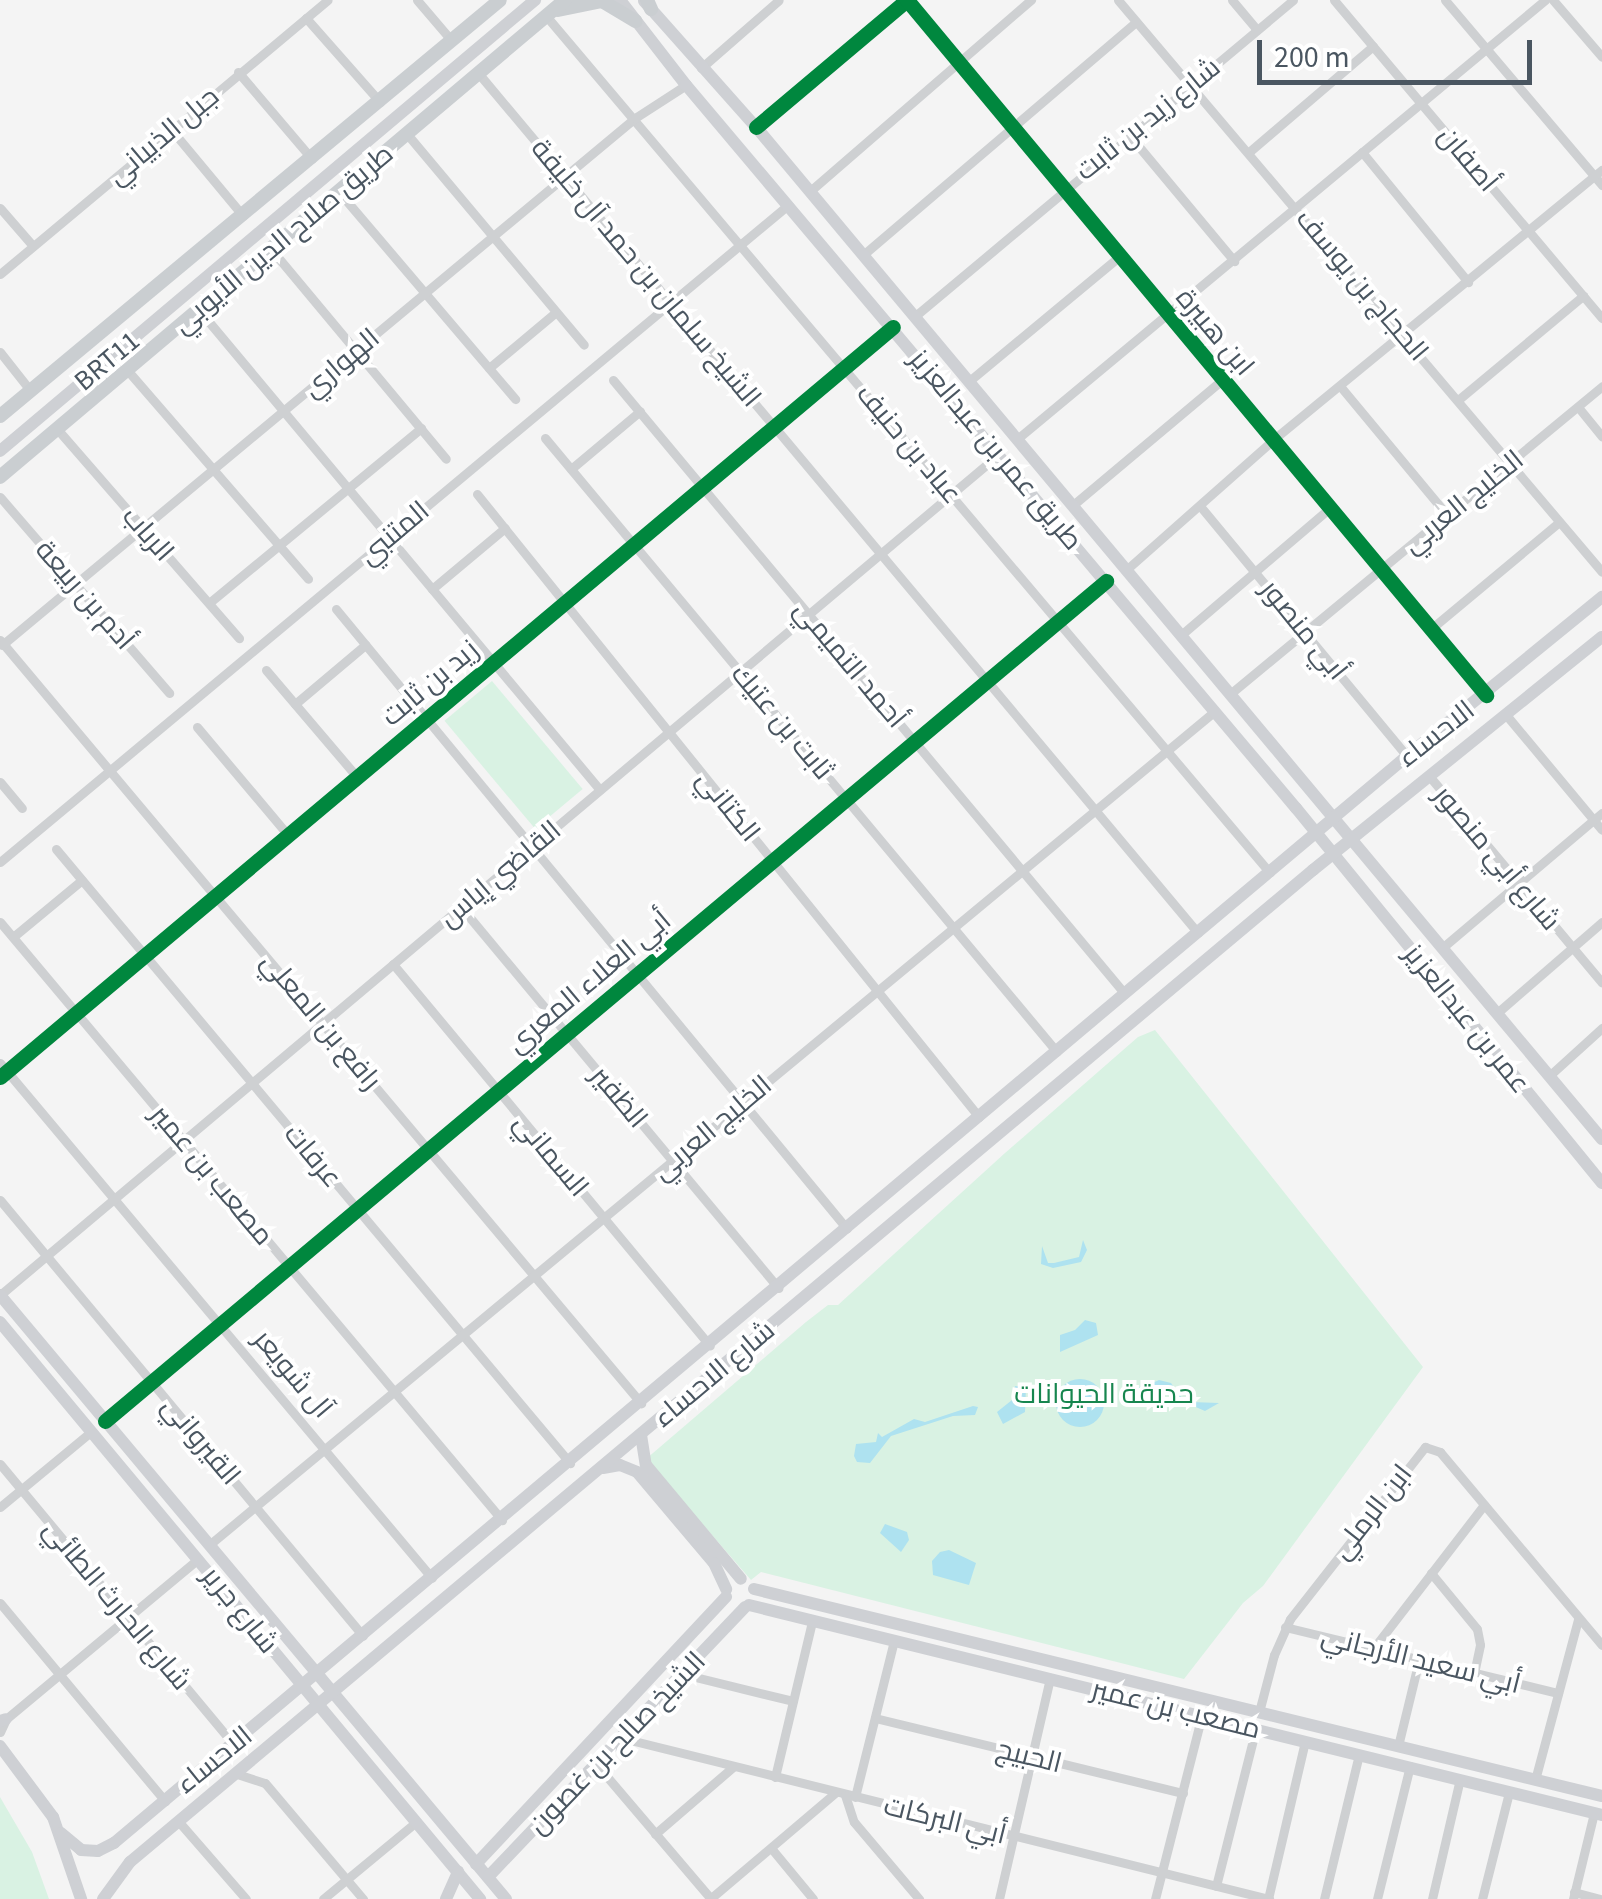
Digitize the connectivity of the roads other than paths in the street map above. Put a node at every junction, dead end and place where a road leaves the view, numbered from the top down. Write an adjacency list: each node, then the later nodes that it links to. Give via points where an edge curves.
1 (303, 0): 20 (street)
2 (328, 0): 20 (street, جبل الذبياني)
3 (418, 0): 24 (street)
4 (500, 0): 24 (main road, طريق صلاح الدين الأيوبي)
5 (535, 0): 99 (main road, BRT11)
6 (565, 0): 19 (main road, طريق صلاح الدين الأيوبي)
7 (620, 0): 21 (main road, طريق عمر بن عبدالعزيز)
8 (779, 0): 29 (street)
9 (908, 0): 28 (street, ابن هبيرة); 37 (street)
10 (1118, 0): 22 (street, الحجاج بن يوسف)
11 (1232, 0): 23 (street)
12 (1293, 0): 23 (street, شارع زيد بن ثابت)
13 (1334, 0): 25 (street, أصفان)
14 (1445, 0): 26 (street)
15 (1545, 0): 26 (street)
16 (1553, 0): 27 (street)
17 (1028, 1): 28 (street)
18 (647, 3): 29 (main road, طريق عمر بن عبدالعزيز)
19 (550, 14): 21 (main road, via 602,1); 31 (main road, طريق صلاح الدين الأيوبي); 36 (street, عباد بن حنيف)
20 (309, 15): 30 (street, جبل الذبياني); 34 (street)
21 (634, 21): 32 (main road, طريق عمر بن عبدالعزيز)
22 (1136, 22): 33 (street, الحجاج بن يوسف); 39 (street)
23 (1258, 30): 33 (street, شارع زيد بن ثابت)
24 (452, 41): 34 (main road, طريق صلاح الدين الأيوبي)
25 (1373, 46): 35 (street, أصفان); 42 (street)
26 (1487, 49): 35 (street); 46 (street)
27 (1602, 58)
28 (960, 62): 39 (street, ابن هبيرة); 49 (street)
29 (701, 68): 37 (main road, طريق عمر بن عبدالعزيز)
30 (238, 72): 38 (street, جبل الذبياني); 44 (street)
31 (479, 74): 40 (main road, طريق صلاح الدين الأيوبي); 45 (street, الشيخ سلمان بن حمد آل خليفة)
32 (686, 84): 36 (street, الهواري); 50 (main road, طريق عمر بن عبدالعزيز)
33 (1191, 84): 41 (street, شارع زيد بن ثابت); 42 (street, الحجاج بن يوسف)
34 (380, 102): 44 (main road, طريق صلاح الدين الأيوبي)
35 (1421, 104): 43 (street); 54 (street, أصفان)
36 (635, 118): 45 (street, الهواري); 56 (street, عباد بن حنيف)
37 (756, 127): 49 (main road, طريق عمر بن عبدالعزيز)
38 (170, 128): 53 (street); 57 (street, جبل الذبياني)
39 (1012, 128): 47 (street, ابن هبيرة); 59 (street)
40 (407, 134): 48 (main road, طريق صلاح الدين الأيوبي); 55 (street)
41 (1130, 136): 47 (street, شارع زيد بن ثابت); 61 (street)
42 (1249, 152): 52 (street, الحجاج بن يوسف)
43 (1362, 152): 52 (street); 63 (street)
44 (312, 159): 53 (main road, طريق صلاح الدين الأيوبي)
45 (565, 176): 55 (street, الهواري); 66 (street, الشيخ سلمان بن حمد آل خليفة)
46 (1600, 177): 54 (street)
47 (1063, 189): 60 (street, ابن هبيرة); 70 (street, شارع زيد بن ثابت)
48 (339, 192): 58 (main road, طريق صلاح الدين الأيوبي); 64 (street)
49 (809, 192): 59 (main road, طريق عمر بن عبدالعزيز)
50 (788, 205): 56 (street, المتنبي); 72 (main road, طريق عمر بن عبدالعزيز)
51 (0, 208): 57 (street)
52 (1297, 208): 61 (street); 73 (street, الحجاج بن يوسف)
53 (243, 216): 85 (main road, طريق صلاح الدين الأيوبي)
54 (1528, 232): 63 (street); 65 (street, أصفان)
55 (492, 236): 64 (street, الهواري); 68 (street)
56 (741, 244): 66 (street, المتنبي); 78 (street, عباد بن حنيف)
57 (33, 246): 62 (street, جبل الذبياني)
58 (271, 250): 67 (main road, طريق صلاح الدين الأيوبي); 75 (street)
59 (863, 255): 70 (main road, طريق عمر بن عبدالعزيز)
60 (1120, 256): 69 (street, ابن هبيرة); 82 (street)
61 (1234, 262): 69 (street)
62 (0, 274)
63 (1468, 282): 73 (street)
64 (425, 293): 75 (street, الهواري); 77 (street)
65 (1583, 296): 71 (street, أصفان); 87 (street)
66 (670, 303): 92 (street, الشيخ سلمان بن حمد آل خليفة); 118 (street, المتنبي)
67 (199, 310): 79 (main road, طريق صلاح الدين الأيوبي); 89 (street)
68 (556, 312): 74 (street); 77 (street)
69 (1169, 315): 81 (street, ابن هبيرة); 97 (street)
70 (914, 317): 82 (main road, طريق عمر بن عبدالعزيز)
71 (1602, 318)
72 (893, 327): 78 (street, زيد بن ثابت); 100 (main road, طريق عمر بن عبدالعزيز)
73 (1404, 334): 83 (street); 87 (street, الحجاج بن يوسف)
74 (584, 345)
75 (356, 350): 89 (street, الهواري); 93 (street)
76 (0, 352): 85 (street)
77 (489, 368): 86 (street)
78 (845, 368): 92 (street, زيد بن ثابت); 109 (street, عباد بن حنيف)
79 (128, 371): 94 (main road, طريق صلاح الدين الأيوبي); 103 (street)
80 (613, 380): 90 (street, أحمد التميمي)
81 (1222, 380): 98 (street, ابن هبيرة); 111 (street)
82 (968, 382): 97 (main road, طريق عمر بن عبدالعزيز)
83 (1340, 386): 98 (street); 114 (street)
84 (1602, 386): 88 (street, الخليج العربي)
85 (30, 390): 91 (main road, طريق صلاح الدين الأيوبي)
86 (515, 399)
87 (1458, 400): 102 (street, الحجاج بن يوسف)
88 (1578, 407): 95 (street); 102 (street, الخليج العربي)
89 (284, 410): 103 (street, الهواري); 107 (street)
90 (640, 411): 104 (street); 106 (street, أحمد التميمي)
91 (0, 416)
92 (774, 427): 106 (street, زيد بن ثابت); 121 (street, الشيخ سلمان بن حمد آل خليفة)
93 (421, 428): 101 (street); 107 (street)
94 (58, 430): 105 (main road, طريق صلاح الدين الأيوبي); 117 (street, الرباب)
95 (1602, 437)
96 (544, 438): 104 (street, ثابت بن عتيك)
97 (1017, 439): 111 (main road, طريق عمر بن عبدالعزيز)
98 (1274, 439): 112 (street); 113 (street, ابن هبيرة)
99 (0, 451)
100 (999, 454): 109 (street, القاضي إياس); 127 (main road, طريق عمر بن عبدالعزيز)
101 (446, 459)
102 (1511, 463): 114 (street, الخليج العربي); 115 (street, الحجاج بن يوسف)
103 (213, 469): 117 (street, الهواري); 119 (street)
104 (570, 469): 120 (street, ثابت بن عتيك)
105 (0, 477)
106 (703, 487): 120 (street, زيد بن ثابت); 134 (street, أحمد التميمي)
107 (348, 488): 118 (street); 119 (street)
108 (477, 494): 116 (street, الكتاني)
109 (952, 494): 121 (street, القاضي إياس); 135 (street, عباد بن حنيف)
110 (0, 497): 128 (street, أدم بن ربيعة)
111 (1073, 505): 123 (main road, طريق عمر بن عبدالعزيز)
112 (1200, 506): 123 (street); 124 (street, أبي منصور)
113 (1330, 507): 122 (street, ابن هبيرة); 124 (street)
114 (1447, 516): 122 (street, الخليج العربي)
115 (1559, 522): 125 (street, الحجاج بن يوسف); 136 (street)
116 (505, 528): 129 (street); 132 (street, الكتاني)
117 (145, 530): 128 (street, الهواري); 131 (street, الرباب)
118 (389, 538): 129 (street); 159 (street, المتنبي)
119 (279, 545): 126 (street); 131 (street)
120 (634, 545): 132 (street, زيد بن ثابت); 145 (street, ثابت بن عتيك)
121 (880, 554): 134 (street, القاضي إياس); 146 (street, الشيخ سلمان بن حمد آل خليفة)
122 (1382, 568): 136 (street, ابن هبيرة); 137 (street, الخليج العربي)
123 (1126, 570): 138 (main road, طريق عمر بن عبدالعزيز)
124 (1255, 570): 137 (street, أبي منصور); 138 (street)
125 (1602, 572)
126 (308, 578)
127 (1106, 581): 135 (street, أبي العلاء المعري); 151 (main road, طريق عمر بن عبدالعزيز)
128 (76, 583): 141 (street, الهواري); 147 (street, أدم بن ربيعة)
129 (432, 588): 143 (street)
130 (1602, 597): 149 (main road, الاحساء)
131 (208, 603): 140 (street, الرباب)
132 (565, 603): 143 (street, زيد بن ثابت); 155 (street, الكتاني)
133 (336, 609): 142 (street)
134 (809, 614): 145 (street, القاضي إياس); 156 (street, أحمد التميمي)
135 (1058, 621): 146 (street, أبي العلاء المعري); 157 (street, عباد بن حنيف)
136 (1432, 628): 149 (street, ابن هبيرة)
137 (1304, 631): 148 (street, الخليج العربي); 158 (street, أبي منصور)
138 (1181, 634): 148 (main road, طريق عمر بن عبدالعزيز)
139 (1602, 637): 152 (main road, الاحساء)
140 (238, 638)
141 (1, 644): 159 (street, رافع بن المعلي)
142 (365, 645): 150 (street); 153 (street)
143 (494, 662): 153 (street, زيد بن ثابت); 163 (street)
144 (266, 670): 150 (street)
145 (740, 672): 155 (street, القاضي إياس); 164 (street, ثابت بن عتيك)
146 (987, 681): 156 (street, أبي العلاء المعري); 169 (street, الشيخ سلمان بن حمد آل خليفة)
147 (169, 693)
148 (1230, 694): 165 (main road, طريق عمر بن عبدالعزيز)
149 (1486, 695): 158 (main road, الاحساء)
150 (295, 704): 160 (street)
151 (1215, 711): 157 (street, الخليج العربي); 168 (main road, طريق عمر بن عبدالعزيز)
152 (1508, 716): 161 (main road, الاحساء); 170 (street)
153 (426, 719): 160 (street, زيد بن ثابت); 177 (street)
154 (197, 727): 175 (street)
155 (669, 732): 163 (street, القاضي إياس); 182 (street, الكتاني)
156 (915, 742): 164 (street, أبي العلاء المعري); 184 (street, أحمد التميمي)
157 (1167, 750): 169 (street, الخليج العربي); 187 (street, عباد بن حنيف)
158 (1407, 756): 166 (main road, الاحساء)
159 (110, 770): 183 (street, المتنبي); 190 (street, رافع بن المعلي)
160 (357, 777): 175 (street, زيد بن ثابت)
161 (1430, 778): 172 (main road, الاحساء); 189 (street, شارع أبي منصور)
162 (0, 782): 167 (street)
163 (600, 790): 177 (street, القاضي إياس)
164 (846, 799): 182 (street, أبي العلاء المعري); 194 (street, ثابت بن عتيك)
165 (1319, 799): 168 (main road, via 1318,818); 171 (main road, طريق عمر بن عبدالعزيز)
166 (1350, 804): 171 (main road, الاحساء); 172 (main road, via 1349,826)
167 (22, 808)
168 (1296, 808): 174 (main road, طريق عمر بن عبدالعزيز)
169 (1095, 810): 184 (street, الخليج العربي); 195 (street, الشيخ سلمان بن حمد آل خليفة)
170 (1598, 817): 173 (street); 189 (street)
171 (1336, 819): 174 (main road, الاحساء); 176 (main road, طريق عمر بن عبدالعزيز)
172 (1366, 827): 176 (main road, الاحساء)
173 (1602, 830)
174 (1316, 834): 179 (main road, شارع الاحساء); 180 (main road, طريق عمر بن عبدالعزيز)
175 (288, 835): 190 (street, زيد بن ثابت)
176 (1352, 838): 180 (main road, الاحساء); 181 (main road, عمر بن عبدالعزيز)
177 (532, 847): 191 (street, القاضي إياس); 201 (street)
178 (56, 848): 188 (street, عرفات)
179 (1299, 849): 186 (main road, via 1316,856); 187 (main road, شارع الاحساء)
180 (1332, 855): 185 (main road, عمر بن عبدالعزيز); 186 (main road, شارع الاحساء)
181 (1369, 860): 185 (main road, via 1350,851 1342,858); 197 (main road, عمر بن عبدالعزيز)
182 (772, 861): 201 (street, أبي العلاء المعري); 203 (street, الكتاني)
183 (0, 862)
184 (1022, 870): 194 (street, الخليج العربي); 204 (street, أحمد التميمي)
185 (1345, 870): 221 (main road, عمر بن عبدالعزيز)
186 (1312, 871): 241 (main road, شارع الاحساء)
187 (1270, 872): 195 (main road, شارع الاحساء)
188 (82, 880): 196 (street); 199 (street, عرفات)
189 (1518, 882): 197 (street); 198 (street, شارع أبي منصور)
190 (215, 896): 199 (street, زيد بن ثابت); 207 (street, رافع بن المعلي)
191 (461, 907): 200 (street, القاضي إياس); 209 (street, الظفير)
192 (0, 922): 196 (street, مصعب بن عمير)
193 (1602, 922): 198 (street)
194 (953, 928): 203 (street, الخليج العربي); 210 (street, ثابت بن عتيك)
195 (1198, 933): 204 (main road, شارع الاحساء)
196 (13, 937): 205 (street, مصعب بن عمير)
197 (1442, 948): 206 (main road, عمر بن عبدالعزيز)
198 (1572, 948): 202 (street, شارع أبي منصور); 206 (street)
199 (145, 955): 205 (street, زيد بن ثابت); 213 (street, عرفات)
200 (393, 964): 207 (street, القاضي إياس); 214 (street, السماني)
201 (637, 974): 209 (street, أبي العلاء المعري); 215 (street)
202 (1602, 983)
203 (877, 991): 215 (street, الخليج العربي); 216 (street, الكتاني)
204 (1125, 994): 210 (main road, شارع الاحساء)
205 (76, 1013): 211 (street, زيد بن ثابت); 218 (street, مصعب بن عمير)
206 (1497, 1014): 212 (main road, عمر بن عبدالعزيز)
207 (322, 1024): 213 (street, القاضي إياس); 219 (street, رافع بن المعلي)
208 (1602, 1028): 212 (street)
209 (566, 1034): 214 (street, أبي العلاء المعري); 220 (street, الظفير)
210 (1057, 1052): 216 (main road, شارع الاحساء)
211 (2, 1070): 222 (street, آل شويعر)
212 (1548, 1076): 217 (main road, عمر بن عبدالعزيز)
213 (252, 1083): 218 (street, القاضي إياس); 224 (street, عرفات)
214 (498, 1091): 219 (street, أبي العلاء المعري); 225 (street, السماني)
215 (743, 1102): 220 (street, الخليج العربي); 226 (street)
216 (979, 1117): 226 (main road, شارع الاحساء)
217 (1602, 1139)
218 (183, 1140): 222 (street, القاضي إياس); 228 (street, مصعب بن عمير)
219 (428, 1150): 224 (street, أبي العلاء المعري); 229 (street, رافع بن المعلي)
220 (672, 1161): 225 (street, الخليج العربي); 230 (street, الظفير)
221 (1602, 1183)
222 (114, 1199): 227 (street, القاضي إياس); 233 (street, آل شويعر)
223 (0, 1200): 227 (street, القيرواني)
224 (358, 1209): 228 (street, أبي العلاء المعري); 234 (street, عرفات)
225 (604, 1218): 229 (street, الخليج العربي); 235 (street, السماني)
226 (847, 1229): 230 (main road, شارع الاحساء)
227 (46, 1256): 231 (street, القاضي إياس); 236 (street, القيرواني)
228 (289, 1267): 233 (street, أبي العلاء المعري); 237 (street, مصعب بن عمير)
229 (534, 1276): 234 (street, الخليج العربي); 238 (street, رافع بن المعلي)
230 (778, 1288): 235 (main road, شارع الاحساء)
231 (0, 1295): 239 (main road, شارع جرير)
232 (0, 1322): 240 (main road, شارع جرير)
233 (220, 1325): 236 (street, أبي العلاء المعري); 242 (street, آل شويعر)
234 (463, 1335): 237 (street, الخليج العربي); 243 (street, عرفات)
235 (710, 1346): 238 (main road, شارع الاحساء)
236 (152, 1382): 239 (street, أبي العلاء المعري); 250 (street, القيرواني)
237 (394, 1392): 242 (street, الخليج العربي); 251 (street, مصعب بن عمير)
238 (641, 1403): 243 (main road, شارع الاحساء)
239 (105, 1421): 252 (main road, شارع جرير)
240 (92, 1431): 247 (street); 253 (main road, شارع جرير)
241 (641, 1435): 245 (main road, شارع الاحساء); 246 (main road)
242 (324, 1450): 250 (street, الخليج العربي); 255 (street, آل شويعر)
243 (570, 1463): 251 (main road, شارع الاحساء)
244 (0, 1464): 247 (street, شارع الحارث الطائي)
245 (601, 1469): 246 (main road); 273 (main road, شارع الاحساء)
246 (641, 1469): 256 (main road, مصعب بن عمير); 258 (main road, via 714,1563)
247 (21, 1490): 249 (street); 261 (street, شارع الحارث الطائي)
248 (1484, 1505): 254 (street); 262 (street, ابن الرملي); 264 (street, ابن الرملي, via 1437,1449 1422,1449)
249 (0, 1507)
250 (256, 1507): 252 (street, الخليج العربي); 265 (street, القيرواني)
251 (502, 1520): 255 (main road, شارع الاحساء)
252 (210, 1545): 270 (main road, شارع جرير)
253 (198, 1559): 261 (street); 272 (main road, شارع جرير)
254 (1431, 1573): 268 (street); 274 (street, via 1476,1629)
255 (432, 1578): 265 (main road, شارع الاحساء)
256 (741, 1579): 257 (main road, مصعب بن عمير); 258 (main road)
257 (754, 1589): 260 (main road); 286 (main road, مصعب بن عمير)
258 (726, 1594): 260 (main road, مصعب بن عمير, via 736,1607); 299 (main road, الشيخ صالح بن غصون)
259 (0, 1604): 275 (street)
260 (747, 1606): 263 (main road, مصعب بن عمير); 276 (main road, الشيخ صالح بن غصون)
261 (128, 1617): 275 (street); 296 (street, شارع الحارث الطائي)
262 (1578, 1619): 267 (street, ابن الرملي); 281 (street)
263 (812, 1622): 266 (main road, مصعب بن عمير); 282 (street)
264 (1285, 1627): 268 (street, أبي سعيد الأرجاني); 286 (street, ابن الرملي)
265 (364, 1636): 269 (main road, شارع الاحساء)
266 (894, 1640): 278 (main road, مصعب بن عمير); 288 (street)
267 (1602, 1645)
268 (1373, 1649): 271 (street, أبي سعيد الأرجاني)
269 (341, 1656): 273 (main road, via 338,1674); 277 (main road, شارع الاحساء)
270 (304, 1657): 272 (main road, via 305,1674); 277 (main road, شارع جرير)
271 (1419, 1660): 274 (street, أبي سعيد الأرجاني); 298 (street)
272 (288, 1668): 279 (main road, شارع جرير)
273 (356, 1673): 280 (main road, شارع الاحساء)
274 (1474, 1673): 281 (street, أبي سعيد الأرجاني)
275 (59, 1674): 290 (street); 315 (street)
276 (683, 1674): 282 (street); 293 (main road, الشيخ صالح بن غصون)
277 (318, 1675): 279 (main road, شارع الاحساء); 280 (main road, شارع جرير)
278 (1050, 1678): 287 (main road, مصعب بن عمير); 301 (street)
279 (304, 1688): 283 (main road, الاحساء); 284 (main road, شارع جرير)
280 (334, 1693): 284 (main road, شارع الاحساء); 285 (main road, شارع جرير)
281 (1558, 1693): 310 (street)
282 (793, 1701): 307 (street)
283 (281, 1706): 291 (main road, via 302,1702); 296 (main road, الاحساء)
284 (319, 1706): 289 (main road, شارع جرير); 291 (main road, شارع الاحساء)
285 (348, 1710): 289 (main road, via 330,1706); 323 (main road, شارع جرير)
286 (1259, 1712): 294 (main road, مصعب بن عمير)
287 (1202, 1715): 292 (main road, مصعب بن عمير); 312 (street)
288 (875, 1718): 301 (street, الحبيج); 313 (street)
289 (333, 1723): 318 (main road, شارع جرير)
290 (2, 1724)
291 (296, 1725): 306 (main road, شارع الاحساء)
292 (1256, 1728): 295 (main road, مصعب بن عمير); 328 (street)
293 (622, 1738): 302 (main road, الشيخ صالح بن غصون); 305 (street, أبي البركات)
294 (1363, 1738): 298 (main road, مصعب بن عمير); 300 (main road)
295 (1305, 1740): 300 (main road, مصعب بن عمير); 344 (street)
296 (234, 1745): 315 (main road, الاحساء)
297 (0, 1746): 319 (main road, via 34,1786)
298 (1398, 1746): 310 (main road, مصعب بن عمير)
299 (583, 1750): 302 (main road, via 588,1764); 303 (main road, الشيخ صالح بن غصون)
300 (1360, 1754): 304 (main road, مصعب بن عمير); 345 (street)
301 (1030, 1756): 312 (street, الحبيج); 321 (street)
302 (599, 1763): 308 (main road, الشيخ صالح بن غصون); 320 (street)
303 (570, 1764): 308 (main road, via 582,1764); 323 (main road, الشيخ صالح بن غصون)
304 (1410, 1766): 309 (main road, مصعب بن عمير); 346 (street)
305 (733, 1767): 307 (street, أبي البركات); 320 (street)
306 (237, 1774): 317 (main road, شارع الاحساء); 327 (street, via 270,1787)
307 (775, 1776): 313 (street, أبي البركات)
308 (584, 1778): 326 (main road, الشيخ صالح بن غصون)
309 (1460, 1779): 311 (main road, مصعب بن عمير); 347 (street)
310 (1535, 1780): 314 (main road, مصعب بن عمير)
311 (1509, 1792): 316 (main road, مصعب بن عمير); 348 (street)
312 (1182, 1793): 325 (street)
313 (845, 1795): 321 (street, أبي البركات); 322 (street); 341 (street, via 854,1822)
314 (1602, 1796)
315 (165, 1800): 319 (main road, الاحساء, via 106,1848 73,1846)
316 (1598, 1814): 330 (street)
317 (179, 1822): 332 (main road, شارع الاحساء, via 130,1862); 333 (street)
318 (416, 1822): 324 (main road, شارع جرير); 327 (street)
319 (61, 1834): 331 (main road)
320 (655, 1834): 339 (street)
321 (1011, 1837): 325 (street, أبي البركات); 342 (street)
322 (771, 1848): 339 (street); 340 (street)
323 (476, 1864): 326 (main road, شارع جرير)
324 (458, 1872): 336 (main road); 337 (main road, شارع جرير)
325 (1162, 1872): 328 (street, أبي البركات); 343 (street)
326 (488, 1877): 338 (main road)
327 (346, 1879): 334 (street); 335 (street)
328 (1216, 1886): 329 (street, أبي البركات)
329 (1240, 1896): 344 (street, أبي البركات)
330 (1574, 1896): 349 (street)
331 (81, 1899)
332 (103, 1899)
333 (246, 1899)
334 (323, 1899)
335 (363, 1899)
336 (446, 1899)
337 (480, 1899)
338 (506, 1899)
339 (711, 1899)
340 (813, 1899)
341 (918, 1899)
342 (999, 1899)
343 (1155, 1899)
344 (1268, 1899)
345 (1324, 1899)
346 (1377, 1899)
347 (1432, 1899)
348 (1482, 1899)
349 (1600, 1899)

